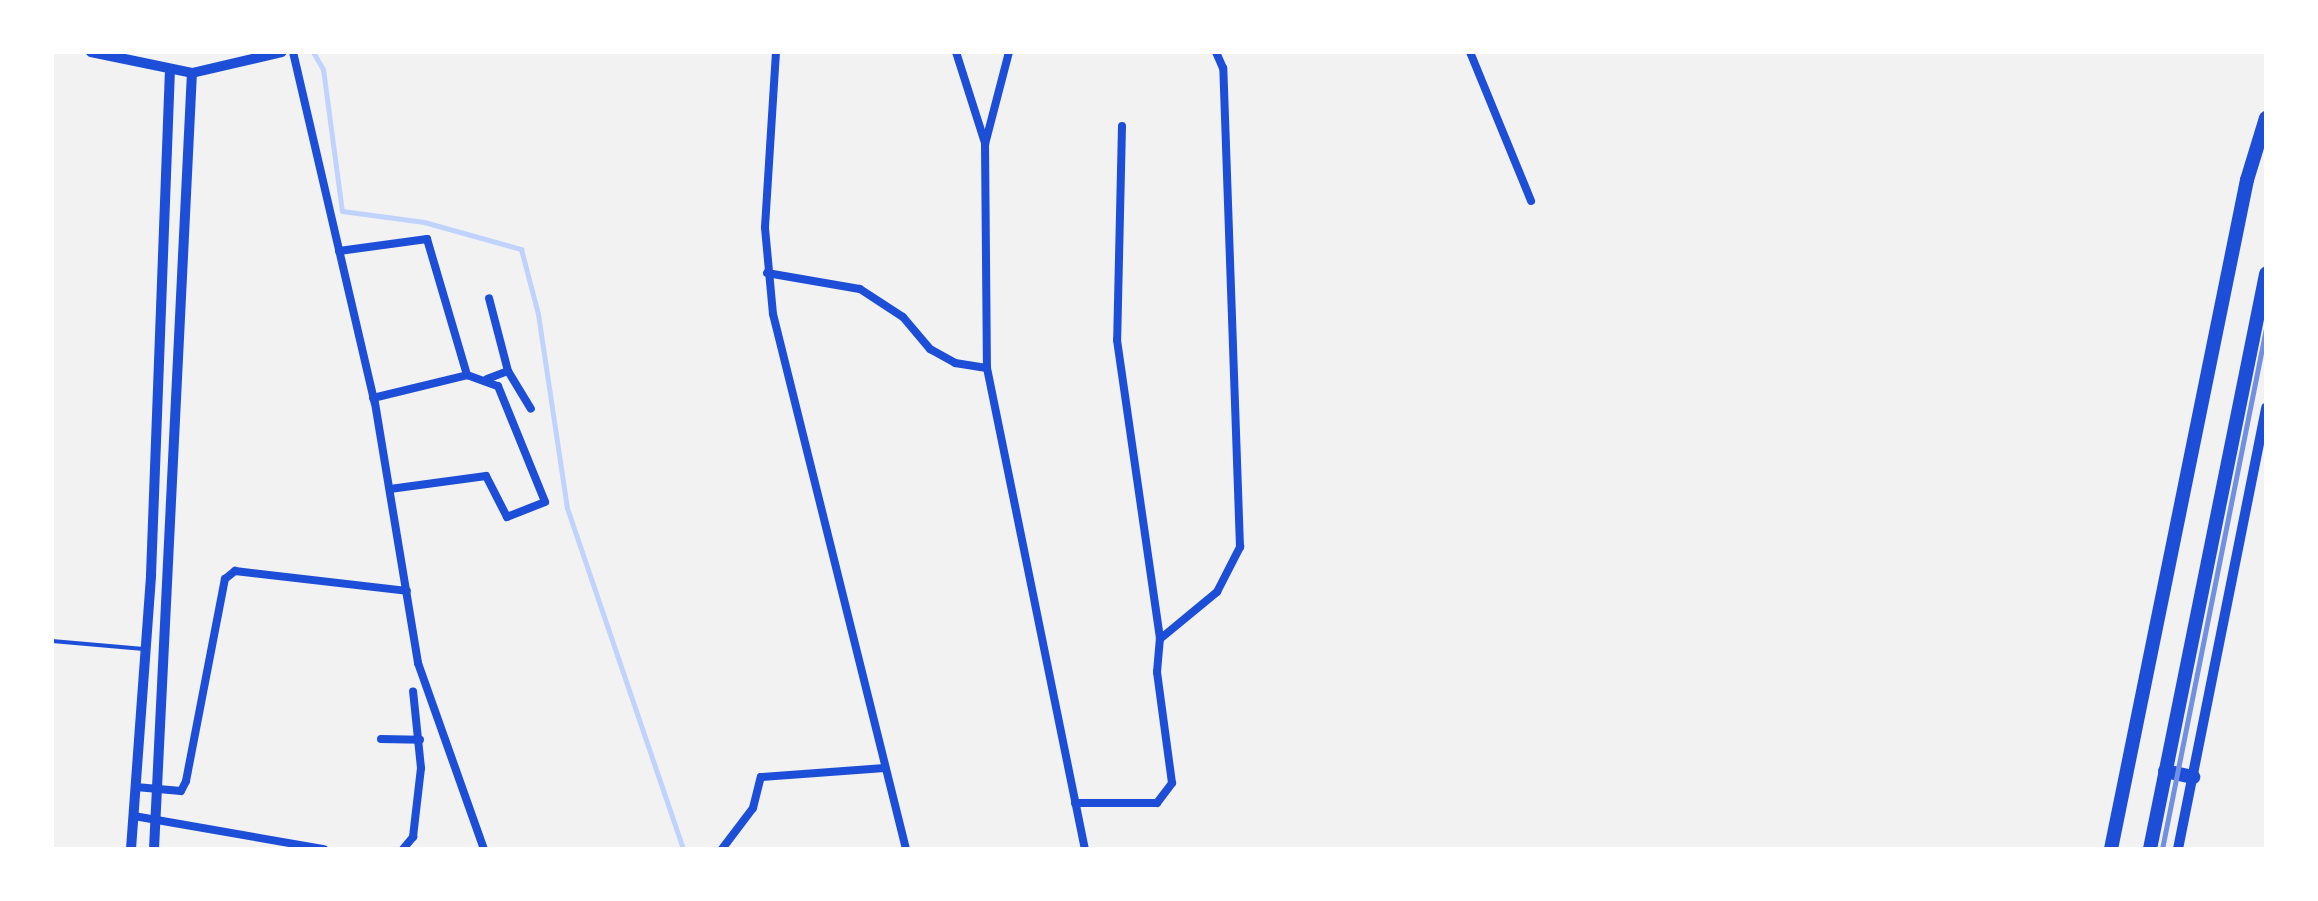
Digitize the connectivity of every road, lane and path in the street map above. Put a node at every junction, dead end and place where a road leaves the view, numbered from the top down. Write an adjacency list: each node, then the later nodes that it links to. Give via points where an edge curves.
1 (91, 52): 9 (street)
2 (282, 52): 10 (street)
3 (293, 52): 15 (street)
4 (776, 52): 16 (street)
5 (956, 52): 13 (street)
6 (1009, 52): 13 (street)
7 (1216, 52): 30 (street, via 1223,68 1240,547 1217,592)
8 (1470, 52): 14 (street)
9 (170, 69): 10 (street); 27 (street)
10 (192, 73): 28 (street)
11 (2266, 118): 53 (highway, via 2247,180)
12 (1122, 126): 30 (street, via 1117,340)
13 (985, 144): 19 (street)
14 (1531, 201)
15 (339, 251): 21 (street, via 427,239); 23 (street)
16 (767, 273): 19 (street, via 860,289 903,317 930,349 955,363); 37 (street)
17 (2266, 274): 38 (highway)
18 (489, 298): 20 (street)
19 (987, 368): 42 (street)
20 (508, 371): 22 (street); 25 (street)
21 (467, 375): 22 (street); 23 (street)
22 (487, 379): 26 (street, via 498,386 545,502 507,517 486,476)
23 (373, 398): 26 (street)
24 (2266, 408): 39 (street)
25 (531, 409)
26 (390, 489): 29 (street)
27 (151, 575): 28 (street); 32 (street)
28 (172, 575): 33 (street)
29 (407, 591): 41 (street, via 235,571 225,579 186,781 181,791); 49 (street, via 418,663)
30 (1160, 639): 42 (street, via 1157,672 1172,783 1157,803)
31 (52, 641): 32 (lane)
32 (144, 649): 33 (street); 40 (street)
33 (164, 650): 41 (street)
34 (413, 691): 36 (street)
35 (381, 739): 36 (street)
36 (420, 740): 48 (street, via 413,837)
37 (885, 768): 50 (street, via 761,777 753,808); 51 (street)
38 (2165, 771): 39 (highway); 54 (highway)
39 (2193, 777): 55 (street)
40 (136, 787): 41 (street); 43 (street)
41 (158, 790): 44 (street)
42 (1075, 803): 52 (street)
43 (134, 816): 44 (street); 45 (street)
44 (157, 819): 46 (street); 47 (street)
45 (131, 849)
46 (154, 849)
47 (324, 849)
48 (403, 849)
49 (484, 849)
50 (722, 849)
51 (906, 849)
52 (1085, 849)
53 (2111, 849)
54 (2150, 849)
55 (2178, 849)

